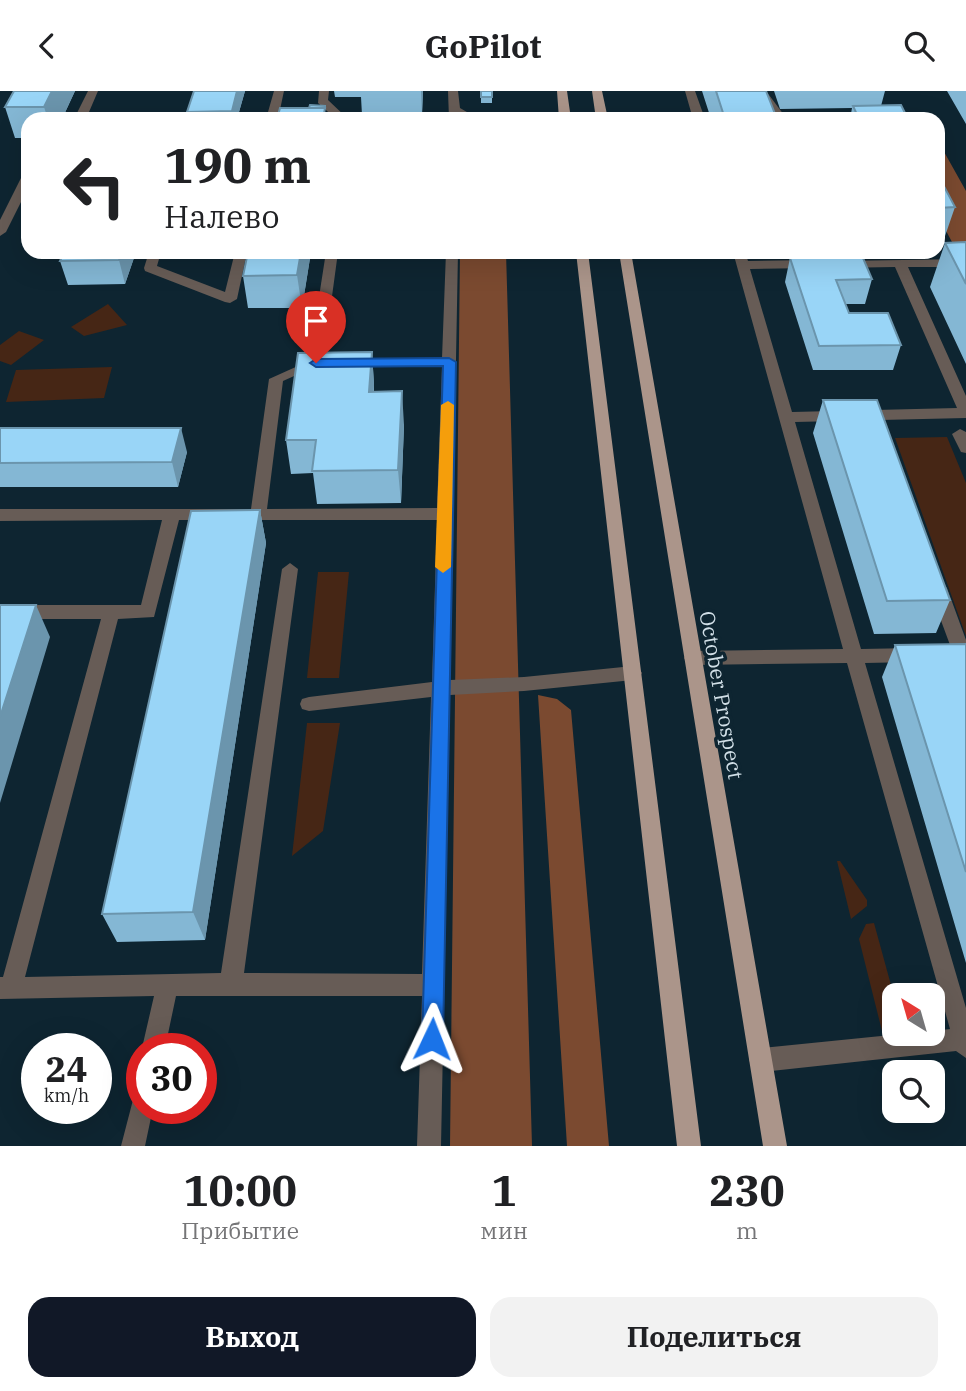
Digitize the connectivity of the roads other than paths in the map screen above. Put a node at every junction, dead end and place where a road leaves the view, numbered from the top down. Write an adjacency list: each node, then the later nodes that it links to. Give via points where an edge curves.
1 (93, 91): 9 (street)
2 (279, 91): 10 (street)
3 (324, 91): 11 (street, via 322,101)
4 (453, 91): 12 (street)
5 (562, 91): 13 (main road)
6 (597, 91): 14 (main road)
7 (691, 91): 15 (street)
8 (761, 91): 16 (street)
9 (83, 112)
10 (274, 112)
11 (334, 112)
12 (456, 112)
13 (564, 112)
14 (601, 112)
15 (697, 112)
16 (776, 112)
17 (21, 190): 18 (street)
18 (0, 232)
19 (153, 259): 20 (street, via 150,268 230,299)
20 (239, 259)
21 (331, 259): 30 (street)
22 (452, 259): 29 (street)
23 (583, 259): 44 (main road)
24 (626, 259): 43 (main road, October Prospect)
25 (740, 259): 32 (street)
26 (844, 259): 28 (street)
27 (966, 263): 28 (street)
28 (900, 264): 31 (street)
29 (449, 362): 30 (street); 35 (street)
30 (316, 363): 34 (street, via 276,379)
31 (966, 413): 32 (street)
32 (786, 417): 41 (street)
33 (172, 514): 34 (street); 36 (street); 40 (street, via 148,611)
34 (258, 514): 35 (street)
35 (444, 514): 45 (street)
36 (0, 515)
37 (290, 569): 47 (street)
38 (934, 578): 42 (street)
39 (0, 612): 40 (street)
40 (111, 612): 50 (street)
41 (853, 655): 42 (street); 43 (street); 52 (street)
42 (956, 657)
43 (693, 658): 53 (main road, October Prospect)
44 (632, 673): 45 (street); 57 (main road)
45 (442, 688): 46 (street); 48 (street)
46 (309, 704)
47 (231, 983): 48 (street); 49 (street)
48 (434, 985): 56 (street)
49 (167, 987): 50 (street); 51 (street)
50 (6, 988)
51 (157, 1033)
52 (965, 1041): 53 (street)
53 (761, 1060): 58 (main road, October Prospect)
54 (138, 1124): 55 (street)
55 (133, 1146)
56 (429, 1146)
57 (689, 1146)
58 (775, 1146)

